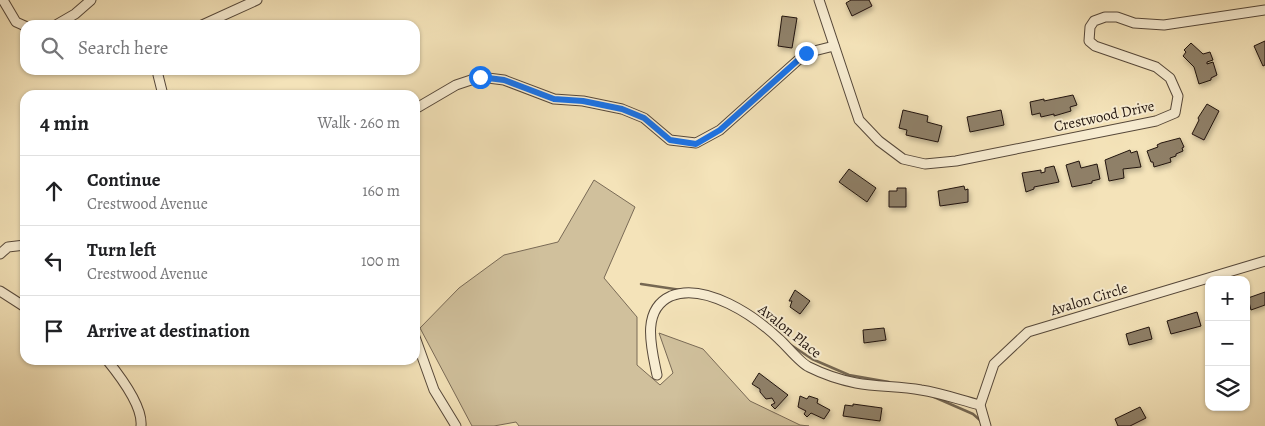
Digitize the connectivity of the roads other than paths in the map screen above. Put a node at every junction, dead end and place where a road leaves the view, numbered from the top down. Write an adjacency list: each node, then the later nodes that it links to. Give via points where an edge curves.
1 (3, 0): 8 (street)
2 (91, 0): 6 (street)
3 (257, 0): 7 (street)
4 (819, 0): 9 (street, Crestwood Drive)
5 (1265, 10): 9 (street, Crestwood Drive, via 1164,25 1118,17 1094,21 1088,36 1095,46 1156,67 1170,78 1178,96 1175,112 1156,121 956,161 925,164 903,159 859,120)
6 (65, 20)
7 (213, 20)
8 (20, 24)
9 (834, 46): 12 (street, via 806,53 720,130 696,144 670,140 644,118 622,109 554,99 504,80 480,77 456,85)
10 (158, 75): 11 (street)
11 (162, 90)
12 (420, 106)
13 (20, 246): 14 (street, via 8,247)
14 (0, 254)
15 (1265, 261): 21 (street, Avalon Circle, via 1028,332 994,364)
16 (0, 291): 17 (street)
17 (20, 304)
18 (420, 351): 23 (street, via 434,390)
19 (111, 365): 22 (street, via 126,384 142,419)
20 (658, 375): 21 (street, Avalon Place, via 650,339 656,309 664,299 677,294 696,293 733,304 777,337 807,367 856,383 921,390)
21 (980, 405): 24 (street)
22 (141, 426)
23 (456, 426)
24 (986, 426)

